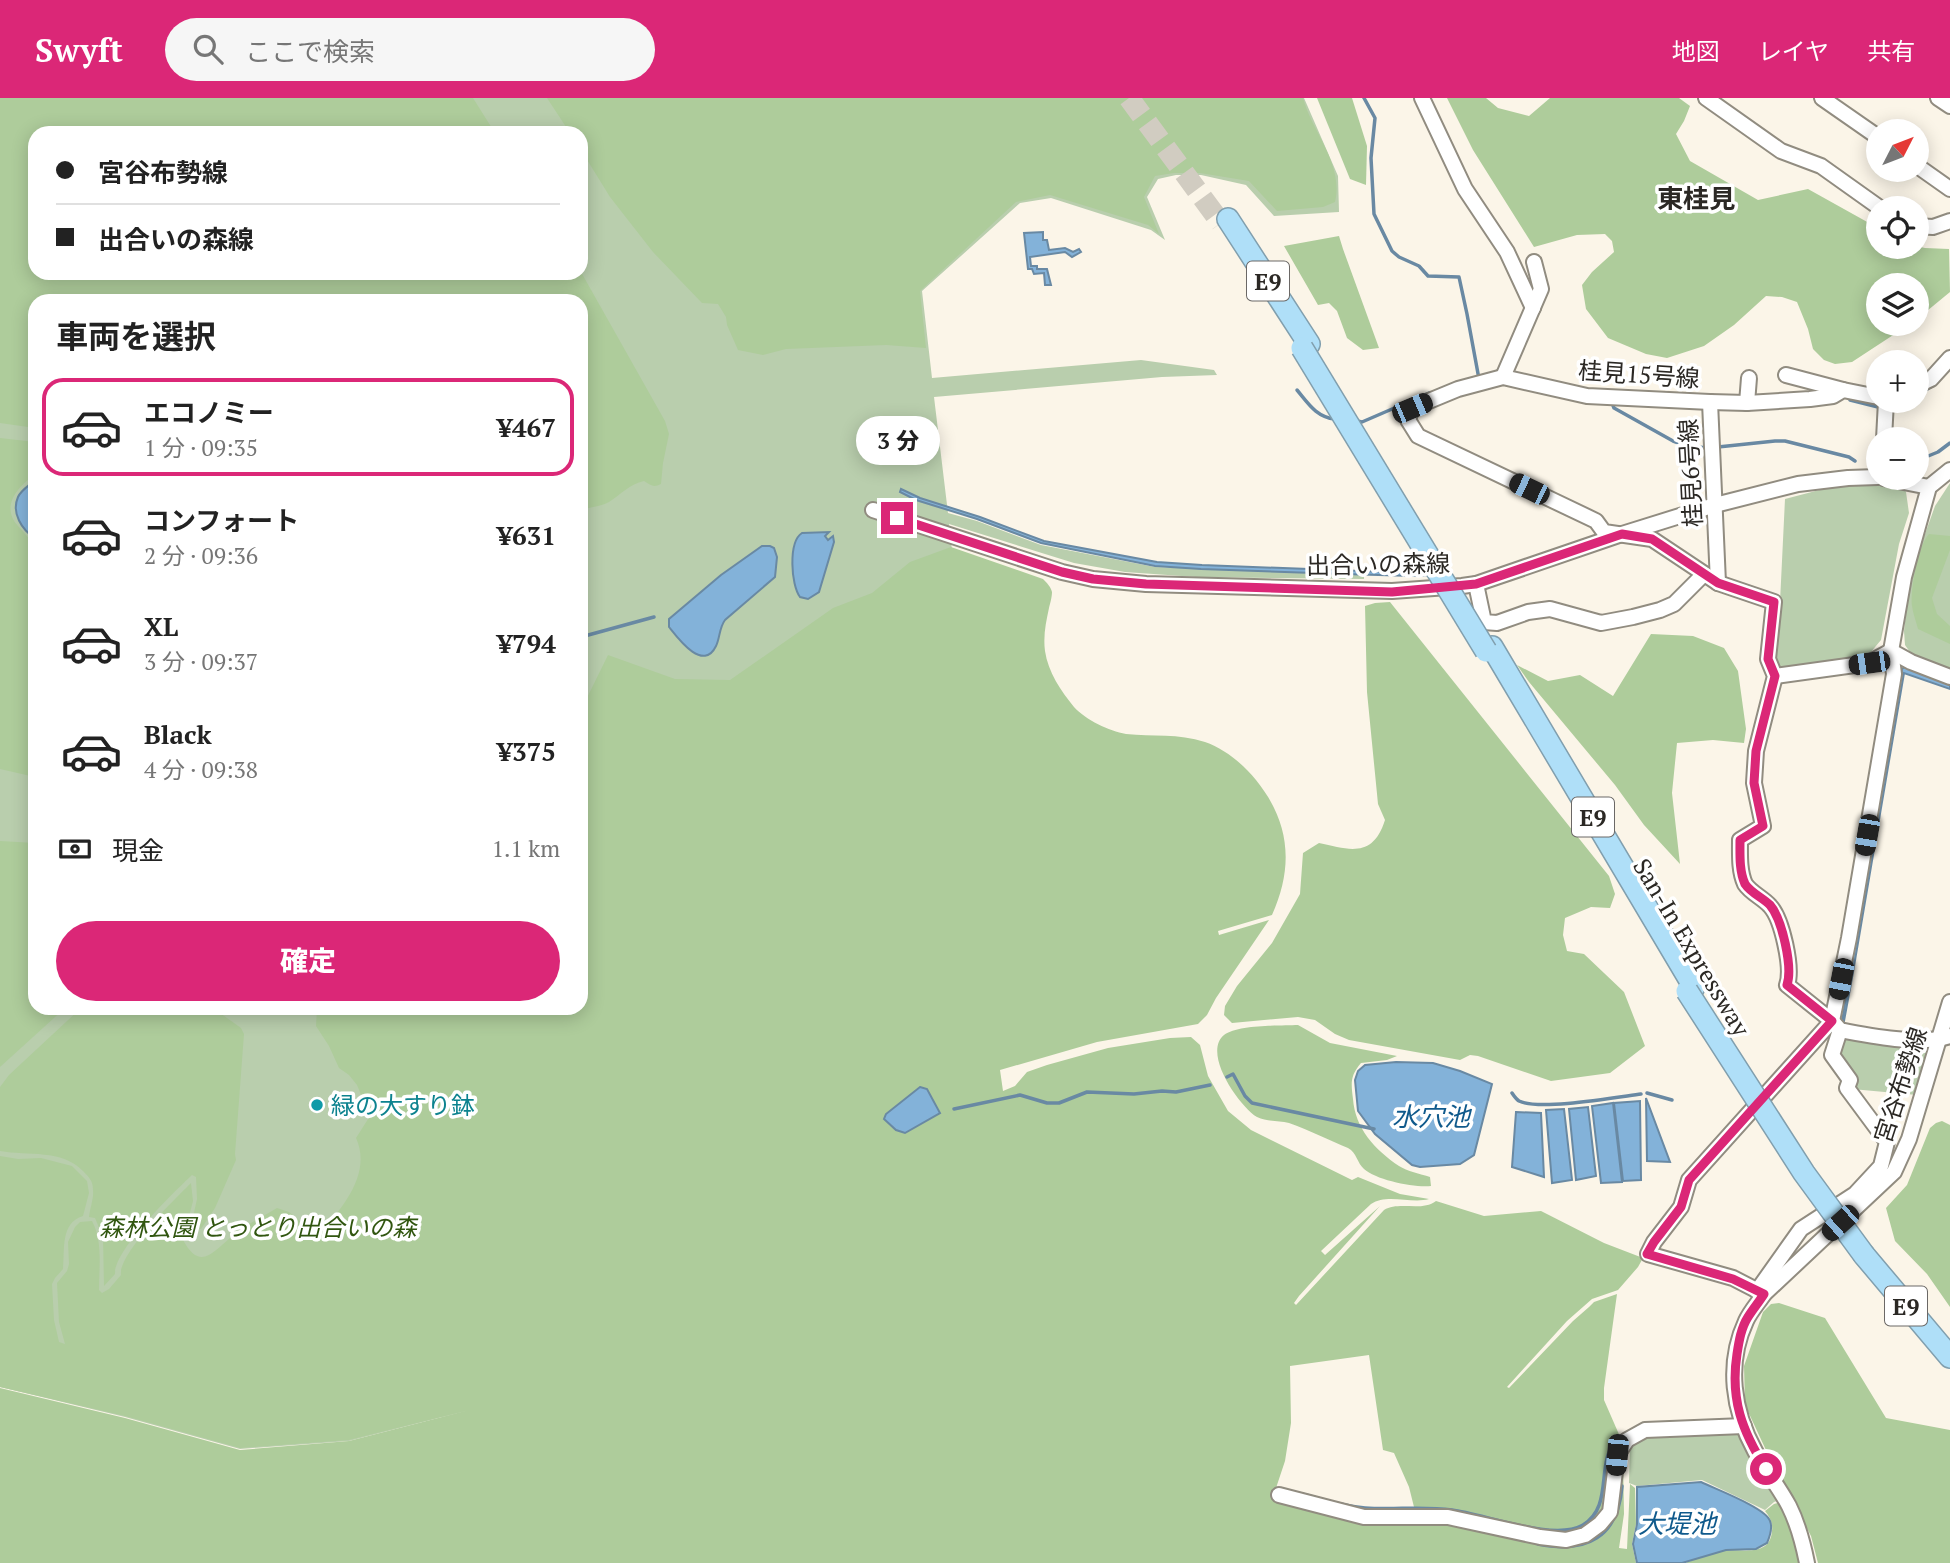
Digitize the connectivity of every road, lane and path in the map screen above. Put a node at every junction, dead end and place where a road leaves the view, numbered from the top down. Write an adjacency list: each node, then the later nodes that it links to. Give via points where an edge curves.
1 (1422, 98): 14 (street, via 1465,189 1507,253)
2 (1706, 98): 9 (street, via 1781,151 1821,166)
3 (1822, 98): 6 (street)
4 (1938, 98): 5 (street)
5 (1950, 106)
6 (1866, 129)
7 (1929, 174): 8 (street)
8 (1950, 189)
9 (1866, 198)
10 (1225, 221): 40 (highway, San-In Expressway / E9, bridge, via 1393,488 1691,989)
11 (1950, 221): 12 (street)
12 (1929, 227)
13 (1534, 262): 14 (street, via 1541,289)
14 (1533, 308): 17 (street)
15 (1950, 358): 19 (street)
16 (1786, 375): 20 (street)
17 (1503, 377): 22 (street, 桂見15号線, via 1587,396); 30 (street, 桂見15号線, via 1412,408 1408,420 1418,436 1596,521 1604,532)
18 (1749, 378): 23 (street)
19 (1929, 380)
20 (1843, 390): 21 (street, 桂見15号線); 23 (street, 桂見15号線, via 1833,396)
21 (1866, 395)
22 (1710, 402): 23 (street, 桂見15号線); 28 (street, 桂見6号線)
23 (1747, 403)
24 (1950, 470): 26 (street)
25 (1866, 477): 28 (street, 出合いの森線, via 1798,484)
26 (1929, 485)
27 (1927, 490): 34 (street, via 1903,577)
28 (1715, 505): 30 (street, 出合いの森線); 32 (street, 桂見6号線)
29 (873, 510): 33 (street, 出合いの森線, via 1093,579 1392,592)
30 (1622, 534): 31 (street, 桂見15号線, via 1652,539); 33 (street, 出合いの森線)
31 (1704, 574): 32 (street, 桂見15号線); 33 (street, via 1674,604 1601,623 1550,610 1485,622)
32 (1718, 583): 35 (street, 桂見15号線, via 1774,602 1768,659)
33 (1476, 584)
34 (1891, 652): 35 (street, via 1869,663); 36 (street); 38 (street, via 1894,674)
35 (1775, 676): 38 (street, 桂見15号線, via 1756,751 1754,783 1763,826 1740,840 1740,861 1744,882 1775,912 1785,942 1787,985)
36 (1950, 677)
37 (1950, 1002): 39 (street, 宮谷布勢線)
38 (1836, 1026): 39 (street, via 1916,1041); 41 (street, via 1832,1055 1850,1080 1847,1088 1887,1142 1881,1166 1855,1194 1801,1229); 41 (street, via 1689,1180 1681,1207 1647,1254)
39 (1944, 1038): 41 (street, 宮谷布勢線, via 1894,1172)
40 (1867, 1252): 42 (highway, San-In Expressway / E9); 43 (highway, San-In Expressway / E9)
41 (1761, 1292): 44 (street, 宮谷布勢線, via 1740,1336 1736,1357 1735,1401)
42 (1950, 1344)
43 (1950, 1357)
44 (1744, 1426): 45 (street, via 1644,1430 1626,1440 1617,1455 1610,1512 1585,1535 1566,1540 1448,1517 1364,1517); 46 (street, 宮谷布勢線, via 1800,1530)
45 (1279, 1495)
46 (1807, 1563)

